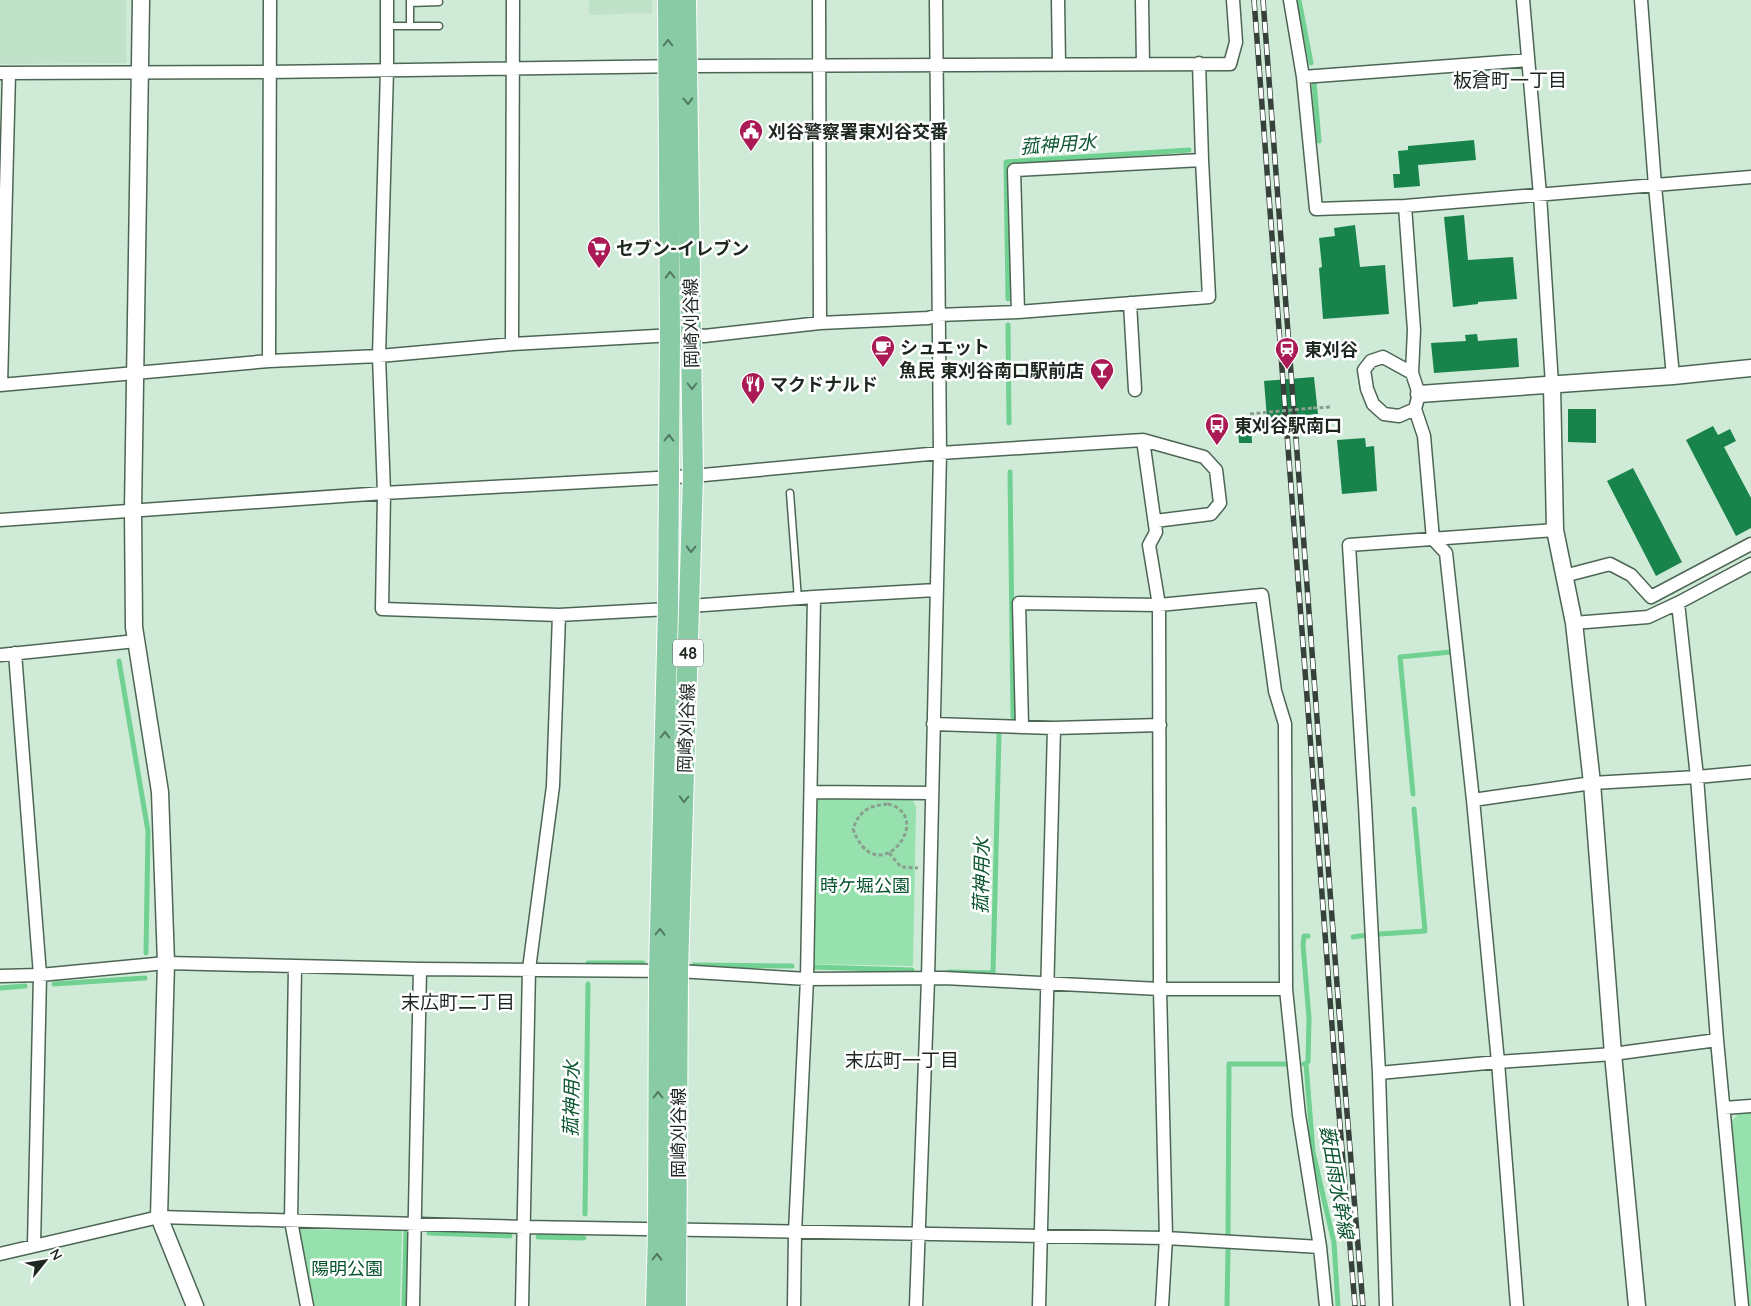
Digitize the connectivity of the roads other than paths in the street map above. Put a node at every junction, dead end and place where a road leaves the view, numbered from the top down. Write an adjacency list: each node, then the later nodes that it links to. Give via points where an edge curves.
1 (141, 0): 29 (street)
2 (270, 0): 30 (street)
3 (387, 0): 17 (street)
4 (513, 0): 28 (street)
5 (668, 0): 26 (main road, 岡崎刈谷線 / 48, one-way to 5)
6 (686, 0): 26 (main road, 岡崎刈谷線 / 48)
7 (819, 0): 24 (street)
8 (936, 0): 25 (street)
9 (1058, 0): 22 (street)
10 (1142, 0): 23 (street)
11 (1233, 0): 21 (street, via 1236,42 1230,64)
12 (1290, 0): 32 (street)
13 (1524, 0): 20 (street)
14 (1641, 0): 35 (street)
15 (410, 2): 16 (lane); 18 (lane)
16 (439, 2)
17 (386, 26): 18 (lane); 27 (street)
18 (410, 26): 19 (lane)
19 (439, 26)
20 (1528, 60): 32 (street); 36 (street)
21 (1199, 63): 23 (street); 33 (street)
22 (1059, 64): 23 (street); 25 (street)
23 (1142, 64)
24 (820, 66): 25 (street); 26 (street); 42 (street)
25 (937, 66): 41 (street)
26 (677, 67): 28 (street); 43 (main road, 岡崎刈谷線 / 48, one-way to 43); 44 (main road, 岡崎刈谷線 / 48, one-way to 26)
27 (387, 70): 28 (street); 30 (street); 46 (street)
28 (512, 70): 45 (street)
29 (140, 71): 30 (street); 31 (street); 50 (street)
30 (269, 72): 47 (street)
31 (4, 73): 38 (street)
32 (1303, 77): 37 (street, via 1316,209)
33 (1202, 160): 39 (street, via 1209,297); 40 (street, via 1014,170)
34 (1751, 178): 35 (street)
35 (1655, 186): 36 (street); 51 (street)
36 (1540, 195): 37 (street); 53 (street)
37 (1405, 206): 49 (street, via 1414,330)
38 (2, 240): 52 (street)
39 (1130, 303): 40 (street); 54 (street)
40 (1018, 312): 41 (street)
41 (938, 315): 42 (street); 57 (street)
42 (820, 323): 43 (street, via 704,336)
43 (692, 334): 44 (street); 58 (main road, 岡崎刈谷線 / 48, one-way to 58)
44 (670, 336): 45 (street); 59 (main road, 岡崎刈谷線 / 48, one-way to 44)
45 (512, 344): 46 (street)
46 (379, 356): 47 (street); 60 (street)
47 (269, 361): 50 (street)
48 (1751, 368): 51 (street)
49 (1412, 373): 55 (street); 55 (street, via 1383,357 1371,361 1364,370 1373,404 1384,414 1399,416)
50 (135, 374): 52 (street); 62 (street)
51 (1673, 376): 53 (street)
52 (0, 385)
53 (1552, 385): 55 (street); 65 (street)
54 (1134, 390)
55 (1417, 402): 66 (street, via 1424,436)
56 (1143, 440): 57 (street); 64 (street); 64 (street, via 1204,457 1216,470 1220,503 1210,514)
57 (940, 453): 58 (street); 70 (street)
58 (693, 476): 59 (street); 75 (main road, 岡崎刈谷線 / 48, one-way to 75)
59 (669, 477): 60 (street); 76 (main road, 岡崎刈谷線 / 48)
60 (384, 493): 62 (street); 77 (street, via 382,609)
61 (790, 493): 72 (lane)
62 (133, 510): 63 (street); 79 (street)
63 (0, 520)
64 (1155, 521): 74 (street, via 1156,532 1149,545)
65 (1555, 530): 66 (street); 69 (street)
66 (1434, 539): 91 (street, via 1446,553); 108 (street, via 1349,545)
67 (1751, 544): 69 (street, via 1651,597 1630,575 1610,564)
68 (1751, 564): 73 (street)
69 (1564, 576): 78 (street)
70 (936, 590): 71 (street); 82 (street)
71 (814, 598): 72 (street); 89 (street)
72 (798, 599): 75 (street)
73 (1678, 603): 78 (street, via 1648,617); 87 (street)
74 (1159, 605): 83 (street); 84 (street, via 1019,603); 104 (street, via 1262,595 1275,691 1284,724)
75 (690, 606): 96 (main road, 岡崎刈谷線 / 48, one-way to 96)
76 (668, 609): 77 (street); 97 (main road, 岡崎刈谷線 / 48, one-way to 76)
77 (559, 615): 95 (street, via 553,786)
78 (1574, 623): 88 (street)
79 (136, 641): 80 (street); 92 (street, via 160,792)
80 (15, 654): 81 (street); 98 (street)
81 (0, 655)
82 (933, 724): 84 (street); 90 (street)
83 (1160, 725): 85 (street); 103 (street)
84 (1022, 726): 85 (street)
85 (1054, 728): 102 (street)
86 (1751, 772): 87 (street)
87 (1697, 777): 88 (street); 105 (street)
88 (1592, 783): 91 (street); 106 (street)
89 (811, 792): 90 (street); 100 (street)
90 (932, 793): 101 (street)
91 (1473, 800): 107 (street)
92 (166, 963): 93 (street); 98 (street); 111 (street)
93 (294, 966): 94 (street); 112 (street)
94 (420, 968): 95 (street); 113 (street)
95 (529, 969): 97 (street); 114 (street)
96 (678, 971): 97 (street); 100 (street); 115 (main road, 岡崎刈谷線 / 48)
97 (659, 972): 115 (main road, 岡崎刈谷線 / 48, one-way to 97)
98 (40, 974): 99 (street); 120 (street)
99 (0, 976)
100 (807, 979): 101 (street); 116 (street)
101 (928, 979): 102 (street); 117 (street)
102 (1047, 984): 103 (street); 118 (street)
103 (1160, 988): 104 (street); 119 (street)
104 (1286, 989): 121 (street, via 1299,1115)
105 (1718, 1040): 106 (street); 110 (street)
106 (1613, 1054): 107 (street); 136 (street)
107 (1498, 1062): 108 (street); 135 (street)
108 (1379, 1073): 134 (street)
109 (1751, 1106): 110 (street)
110 (1724, 1108): 137 (street)
111 (159, 1217): 112 (street); 120 (street); 123 (street)
112 (291, 1220): 113 (street); 124 (street)
113 (415, 1224): 114 (street); 125 (street)
114 (524, 1228): 115 (street); 126 (street)
115 (668, 1230): 116 (street); 127 (main road, 岡崎刈谷線 / 48, one-way to 115); 128 (main road, 岡崎刈谷線 / 48)
116 (795, 1232): 117 (street); 129 (street)
117 (918, 1235): 118 (street); 130 (street)
118 (1040, 1238): 119 (street); 131 (street)
119 (1166, 1238): 121 (street); 132 (street)
120 (34, 1245): 122 (street)
121 (1320, 1247): 133 (street)
122 (0, 1254)
123 (195, 1306)
124 (307, 1306)
125 (413, 1306)
126 (522, 1306)
127 (656, 1306)
128 (676, 1306)
129 (794, 1306)
130 (916, 1306)
131 (1038, 1306)
132 (1162, 1306)
133 (1326, 1306)
134 (1386, 1306)
135 (1517, 1306)
136 (1637, 1306)
137 (1742, 1306)

